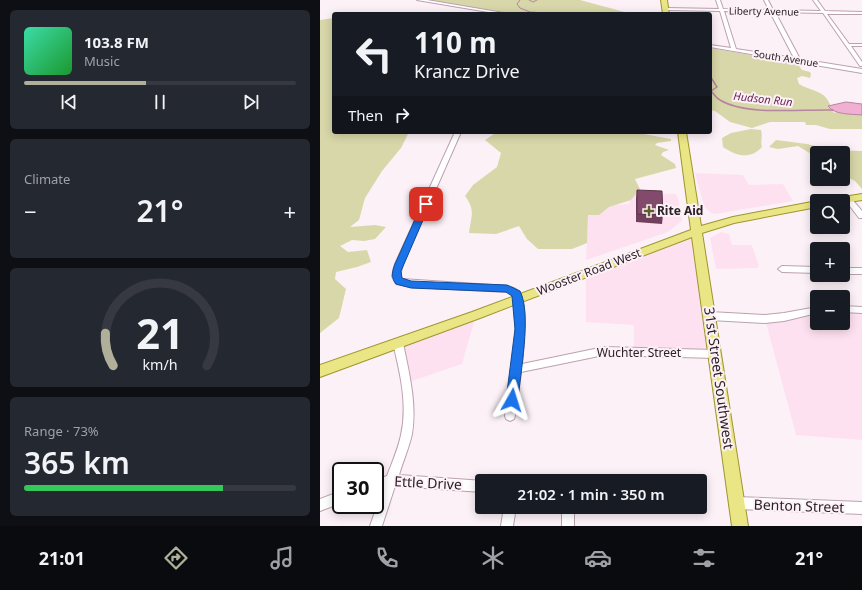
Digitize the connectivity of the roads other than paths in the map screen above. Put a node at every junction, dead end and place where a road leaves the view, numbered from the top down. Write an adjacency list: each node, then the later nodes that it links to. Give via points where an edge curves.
1 (419, 0): 8 (street)
2 (664, 0): 9 (main road)
3 (718, 0): 6 (street)
4 (766, 0): 7 (street)
5 (815, 0): 10 (street)
6 (721, 10): 7 (street, Liberty Avenue); 9 (street, Liberty Avenue); 15 (street)
7 (772, 11): 10 (street, Liberty Avenue); 16 (street)
8 (495, 12)
9 (665, 12)
10 (824, 12): 11 (street, Liberty Avenue); 12 (street)
11 (862, 13)
12 (847, 45): 13 (street); 17 (street)
13 (862, 45)
14 (712, 46): 15 (street, South Avenue)
15 (734, 50): 16 (street, South Avenue)
16 (798, 60): 18 (street, South Avenue)
17 (862, 65)
18 (862, 71)
19 (457, 134): 31 (street, via 399,264 397,279 399,282 411,284 507,289 516,294)
20 (682, 134): 26 (main road, 31st Street Southwest)
21 (862, 197): 22 (main road)
22 (850, 199)
23 (850, 201): 25 (street)
24 (810, 205): 26 (main road, Wooster Road West, via 733,220)
25 (862, 216)
26 (697, 231): 31 (main road, Wooster Road West); 35 (main road, 31st Street Southwest)
27 (782, 269): 28 (street)
28 (810, 270)
29 (850, 270): 30 (street)
30 (862, 271)
31 (518, 299): 36 (main road, Wooster Road West); 38 (street, via 520,329)
32 (850, 309): 33 (street)
33 (862, 310)
34 (810, 312): 35 (street, via 765,320)
35 (710, 316): 37 (main road, 31st Street Southwest)
36 (398, 343): 39 (main road, Wooster Road West); 41 (street, via 410,414)
37 (715, 354): 38 (street, Wuchter Street, via 604,351); 45 (main road, 31st Street Southwest)
38 (516, 368): 40 (street)
39 (320, 371)
40 (510, 416)
41 (392, 480): 42 (street, Ettle Drive); 43 (street, Ettle Drive); 50 (street)
42 (384, 483)
43 (475, 486)
44 (332, 500): 46 (street)
45 (736, 503): 47 (street, Benton Street); 53 (main road, 31st Street Southwest)
46 (320, 504)
47 (862, 508)
48 (509, 514): 51 (street)
49 (568, 514): 52 (street)
50 (376, 526)
51 (507, 526)
52 (568, 526)
53 (740, 526)

